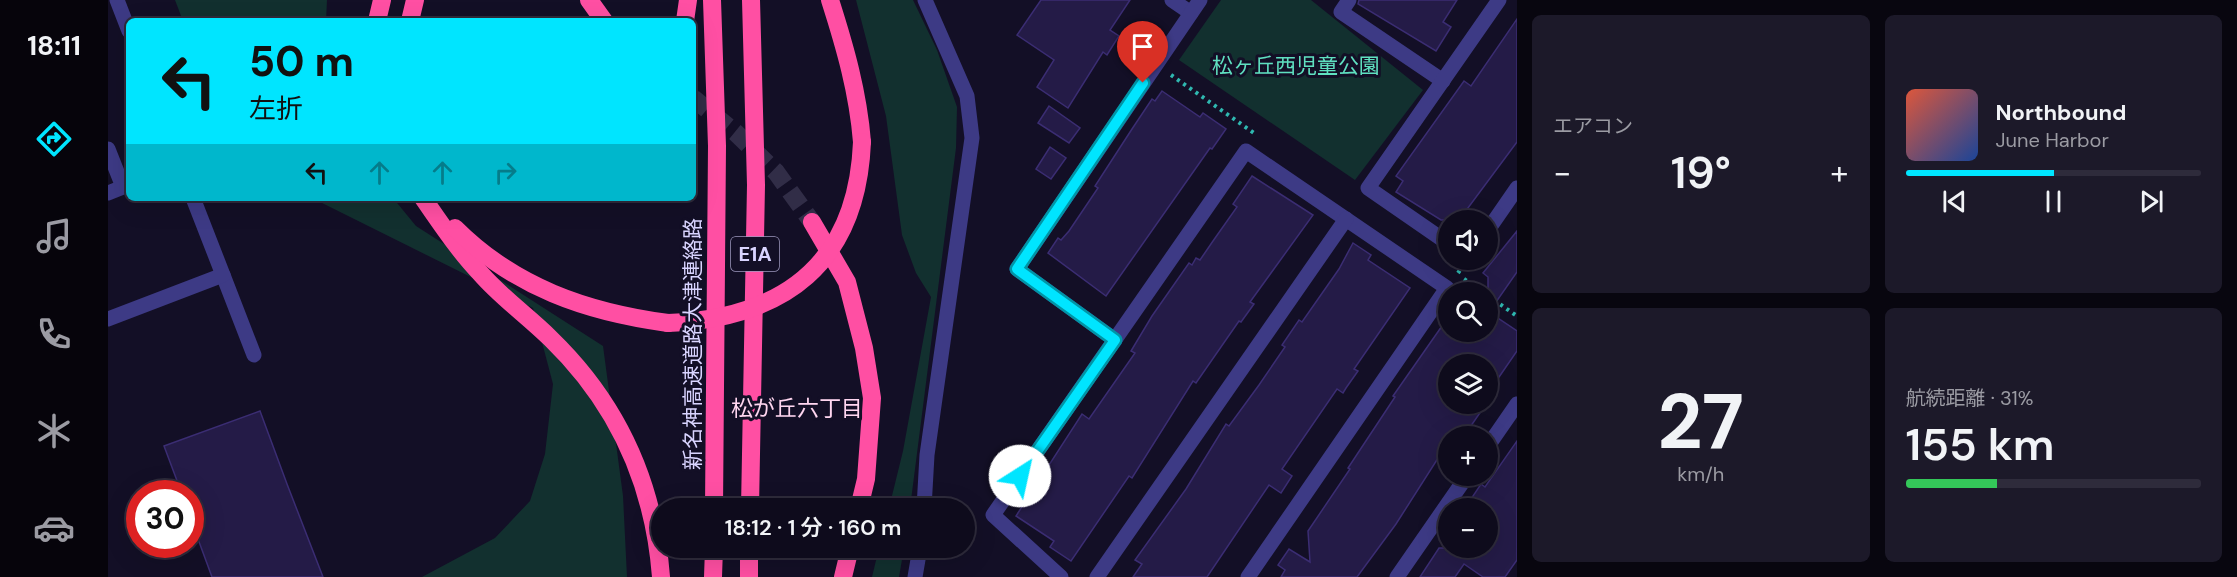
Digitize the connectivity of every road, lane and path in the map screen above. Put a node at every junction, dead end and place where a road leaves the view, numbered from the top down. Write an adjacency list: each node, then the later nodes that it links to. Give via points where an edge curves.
1 (117, 0): 18 (street)
2 (382, 0): 14 (highway)
3 (415, 0): 15 (highway)
4 (589, 0): 16 (highway)
5 (688, 0): 17 (highway)
6 (712, 0): 39 (highway, 新名神高速道路大津連絡路 / E1A, via 717,146)
7 (751, 0): 40 (highway, E1A, via 756,185)
8 (830, 0): 25 (highway, bridge, via 860,111 861,176 839,238 817,267 763,305 732,316 668,323 622,317 539,290 501,267)
9 (925, 0): 42 (street, via 965,89 972,138 927,455)
10 (1172, 0): 13 (street)
11 (1349, 0): 19 (street, via 1341,12)
12 (1499, 0): 19 (street)
13 (1196, 6): 34 (street, via 1017,269)
14 (378, 18)
15 (411, 18)
16 (602, 18)
17 (685, 18)
18 (126, 23)
19 (1443, 81): 29 (street, via 1368,188)
20 (108, 149): 22 (street, via 123,187)
21 (1517, 188): 26 (street)
22 (108, 193)
23 (195, 201): 30 (street)
24 (425, 201): 47 (highway, via 481,275 574,363 611,412 642,475 654,515)
25 (426, 201)
26 (1498, 216)
27 (1346, 219): 34 (street, via 1246,151); 53 (street); 54 (street, via 1447,288)
28 (812, 222): 41 (highway, via 847,282 873,398)
29 (1438, 236)
30 (223, 275): 33 (street); 35 (street)
31 (1498, 303): 32 (path)
32 (1517, 316)
33 (108, 319)
34 (1115, 340): 52 (street, via 993,515)
35 (254, 355)
36 (1517, 404): 37 (street)
37 (1498, 432)
38 (1460, 486): 55 (street)
39 (714, 498)
40 (750, 498)
41 (861, 498)
42 (925, 498)
43 (714, 558): 48 (highway)
44 (749, 558): 49 (highway)
45 (848, 558): 50 (highway)
46 (918, 558): 51 (street)
47 (661, 577)
48 (713, 577)
49 (748, 577)
50 (843, 577)
51 (915, 577)
52 (1061, 577)
53 (1098, 577)
54 (1248, 577)
55 (1397, 577)

